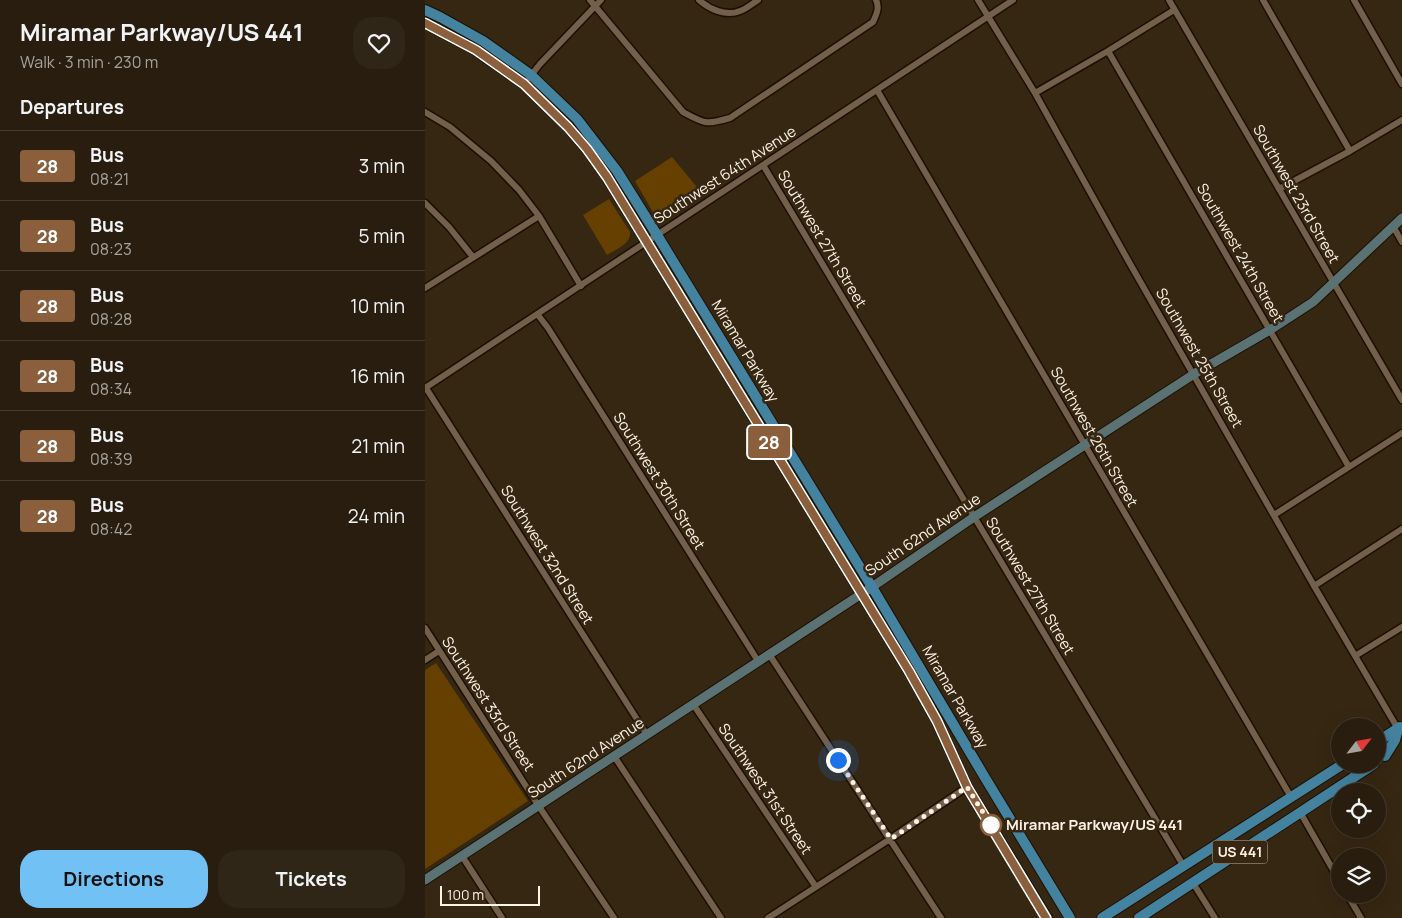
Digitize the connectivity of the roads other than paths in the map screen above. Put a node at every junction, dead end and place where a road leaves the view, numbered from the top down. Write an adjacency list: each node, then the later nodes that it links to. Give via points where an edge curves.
1 (590, 0): 11 (street)
2 (601, 0): 11 (street)
3 (699, 0): 4 (street, via 712,10 725,12 739,12)
4 (757, 0)
5 (876, 0): 11 (street, via 873,22 730,118 713,122 701,122 683,112)
6 (978, 0): 14 (street, Southwest 25th Street)
7 (1013, 0): 14 (street, Southwest 64th Avenue)
8 (1169, 0): 13 (street, Southwest 23rd Street)
9 (1263, 0): 24 (street)
10 (1354, 0): 19 (street)
11 (596, 6): 17 (street)
12 (425, 10): 17 (main road, Miramar Parkway, via 483,41)
13 (1174, 10): 16 (street); 26 (street, Southwest 23rd Street)
14 (988, 16): 20 (street, Southwest 64th Avenue); 21 (street, Southwest 25th Street)
15 (425, 23): 18 (main road, Miramar Parkway, via 476,50)
16 (1108, 50): 21 (street); 39 (street, Southwest 24th Street)
17 (531, 76): 18 (street); 31 (main road, Miramar Parkway, via 577,119 617,171)
18 (524, 84): 32 (main road, Miramar Parkway, via 587,149)
19 (1402, 84)
20 (877, 90): 25 (street, Southwest 64th Avenue); 46 (street, Southwest 26th Street)
21 (1035, 93): 41 (street, Southwest 25th Street)
22 (425, 112): 28 (street, via 450,127 491,161)
23 (1402, 120): 24 (street)
24 (1350, 150): 26 (street)
25 (763, 165): 31 (street, Southwest 64th Avenue); 49 (street, Southwest 27th Street)
26 (1279, 189): 35 (street, Southwest 23rd Street)
27 (425, 203): 34 (street)
28 (539, 216): 34 (street); 36 (street)
29 (1402, 218): 30 (street, South 62nd Avenue)
30 (1393, 226): 33 (street); 35 (street, South 62nd Avenue)
31 (657, 235): 32 (street, Southwest 64th Avenue); 43 (main road, Miramar Parkway)
32 (647, 242): 36 (street, Southwest 64th Avenue); 40 (main road, Miramar Parkway)
33 (1402, 242)
34 (473, 257): 37 (street)
35 (1333, 283): 39 (street, South 62nd Avenue, via 1313,302); 44 (street, Southwest 23rd Street)
36 (581, 286): 38 (street, Southwest 64th Avenue)
37 (425, 288)
38 (538, 314): 42 (street, Southwest 64th Avenue); 60 (street, Southwest 30th Street)
39 (1270, 330): 41 (street, South 62nd Avenue); 47 (street, Southwest 24th Street)
40 (722, 365): 43 (main road, via 733,374 745,393); 53 (main road, Miramar Parkway)
41 (1194, 374): 46 (street, South 62nd Avenue); 48 (street, Southwest 25th Street)
42 (425, 388): 63 (street, Southwest 32nd Street)
43 (757, 398): 52 (main road, Miramar Parkway)
44 (1402, 400)
45 (1402, 433): 47 (street)
46 (1085, 446): 49 (street, South 62nd Avenue); 72 (street, Southwest 26th Street)
47 (1349, 468): 48 (street)
48 (1274, 515): 51 (street, Southwest 25th Street)
49 (975, 517): 52 (street, South 62nd Avenue); 77 (street, Southwest 27th Street)
50 (1402, 529): 51 (street)
51 (1314, 586): 58 (street, Southwest 25th Street)
52 (872, 587): 53 (street, South 62nd Avenue); 89 (main road, Miramar Parkway)
53 (861, 594): 57 (street, South 62nd Avenue); 71 (main road, Miramar Parkway, via 937,721)
54 (1402, 627): 58 (street)
55 (425, 628): 56 (street, Southwest 33rd Street)
56 (439, 651): 59 (street); 73 (street, Southwest 33rd Street)
57 (769, 654): 60 (street, South 62nd Avenue); 75 (street)
58 (1355, 656): 62 (street, Southwest 25th Street)
59 (425, 660)
60 (758, 662): 61 (street, South 62nd Avenue)
61 (693, 704): 63 (street, South 62nd Avenue); 81 (street, Southwest 31st Street)
62 (1400, 727): 64 (main road); 66 (main road)
63 (647, 735): 67 (street, South 62nd Avenue)
64 (1386, 736)
65 (1402, 745): 68 (main road)
66 (1386, 752)
67 (614, 756): 73 (street, South 62nd Avenue); 85 (street)
68 (1386, 756)
69 (1331, 772): 72 (main road, US 441)
70 (1360, 773): 74 (main road, US 441)
71 (967, 787): 75 (street); 88 (main road, Miramar Parkway)
72 (1291, 797): 77 (main road, US 441)
73 (538, 805): 76 (street, South 62nd Avenue); 84 (street, Southwest 33rd Street)
74 (1300, 812): 78 (street); 80 (main road, US 441)
75 (891, 839): 81 (street); 87 (street)
76 (462, 856): 79 (street, South 62nd Avenue); 83 (street)
77 (1183, 865): 90 (main road, US 441)
78 (1331, 866)
79 (425, 880)
80 (1193, 883): 91 (main road, US 441); 92 (street)
81 (816, 887): 86 (street)
82 (1352, 903): 93 (street)
83 (502, 918)
84 (614, 918)
85 (721, 918)
86 (769, 918)
87 (941, 918)
88 (1047, 918)
89 (1070, 918)
90 (1102, 918)
91 (1139, 918)
92 (1215, 918)
93 (1361, 918)

